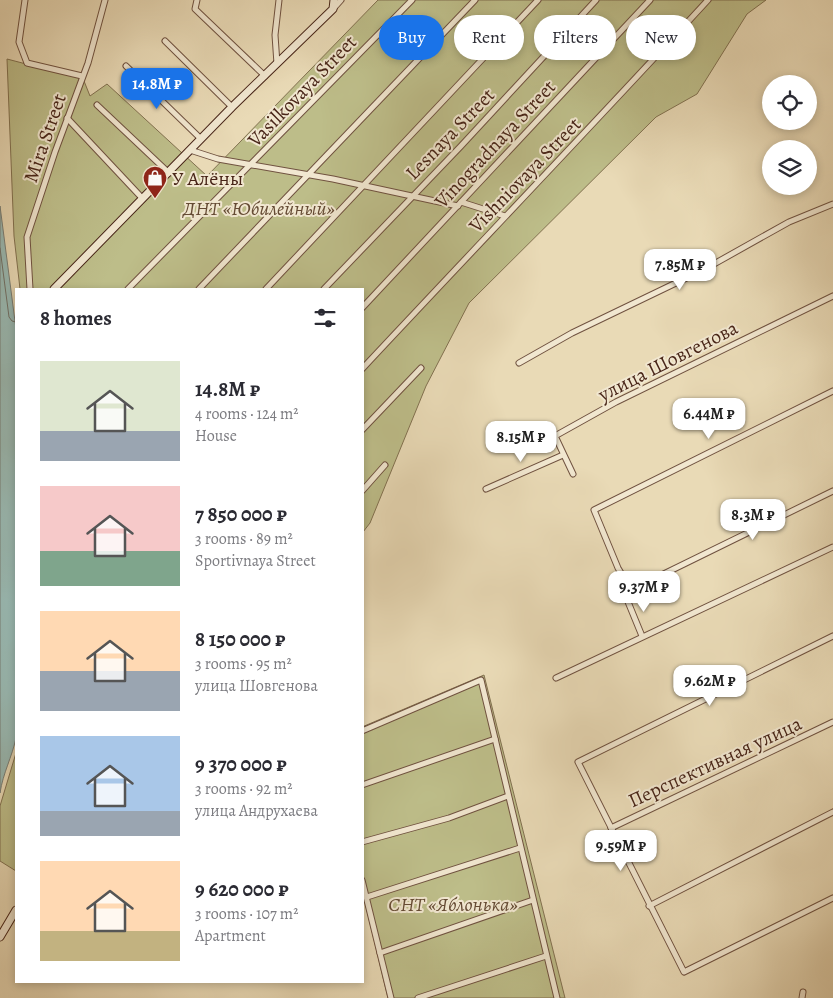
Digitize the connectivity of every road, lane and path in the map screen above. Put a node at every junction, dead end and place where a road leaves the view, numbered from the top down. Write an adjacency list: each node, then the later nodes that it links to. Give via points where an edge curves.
1 (24, 0): 17 (street, via 19,42 27,63)
2 (105, 0): 17 (street, Mira Street)
3 (197, 0): 18 (street, via 195,9)
4 (279, 0): 15 (street, via 275,35)
5 (334, 0): 13 (street)
6 (341, 0): 13 (street)
7 (412, 0): 24 (street, Vasilkovaya Street)
8 (475, 0): 26 (street)
9 (538, 0): 27 (street)
10 (596, 0): 28 (street, Lesnaya Street)
11 (650, 0): 30 (street, Vinogradnaya Street)
12 (708, 0): 32 (street, Vishniovaya Street, via 580,140)
13 (333, 9): 15 (street)
14 (165, 41): 20 (street)
15 (277, 64): 18 (street)
16 (126, 66): 22 (street)
17 (82, 76): 21 (street, Mira Street)
18 (265, 76): 20 (street)
19 (97, 104): 25 (street)
20 (232, 107): 22 (street)
21 (67, 118): 29 (street); 33 (street, Mira Street, via 27,238)
22 (201, 139): 23 (street)
23 (190, 150): 24 (street, via 218,159); 25 (street)
24 (251, 164): 26 (street); 35 (street, Vasilkovaya Street)
25 (169, 173): 29 (street)
26 (307, 175): 27 (street); 36 (street)
27 (362, 186): 28 (street); 37 (street)
28 (410, 197): 30 (street); 38 (street, Lesnaya Street)
29 (143, 199): 34 (street)
30 (460, 204): 32 (street); 40 (street, Vinogradnaya Street)
31 (833, 204): 41 (street, via 789,222 704,269)
32 (505, 216): 42 (street, Vishniovaya Street)
33 (30, 288)
34 (55, 288)
35 (129, 288)
36 (199, 288)
37 (267, 288)
38 (325, 288)
39 (833, 296): 46 (street, улица Шовгенова, via 616,402 555,436)
40 (364, 306)
41 (519, 362)
42 (364, 368)
43 (421, 368): 45 (street)
44 (833, 391): 53 (street, via 594,510 618,568)
45 (364, 428)
46 (563, 455): 48 (street, улица Шовгенова); 50 (street)
47 (385, 465): 49 (street)
48 (573, 474)
49 (364, 489)
50 (486, 489)
51 (833, 491): 53 (street)
52 (833, 547): 54 (street)
53 (631, 590): 54 (street, via 626,597)
54 (642, 636): 56 (street)
55 (833, 636): 63 (street, via 578,762)
56 (556, 678)
57 (833, 722): 63 (street, Перспективная улица)
58 (364, 730): 59 (street, via 481,680)
59 (495, 739): 60 (street); 61 (street)
60 (364, 783)
61 (508, 796): 64 (street, via 449,818); 65 (street)
62 (833, 812): 70 (street)
63 (611, 828): 70 (street)
64 (364, 841)
65 (520, 848): 67 (street); 69 (street)
66 (364, 887): 67 (street)
67 (367, 897): 73 (street)
68 (833, 898): 70 (street, via 684,972)
69 (532, 900): 73 (street); 74 (street)
70 (649, 906)
71 (15, 912): 72 (street)
72 (0, 936)
73 (380, 953): 75 (street)
74 (546, 956): 76 (street); 77 (street)
75 (391, 998)
76 (418, 998)
77 (557, 998)

